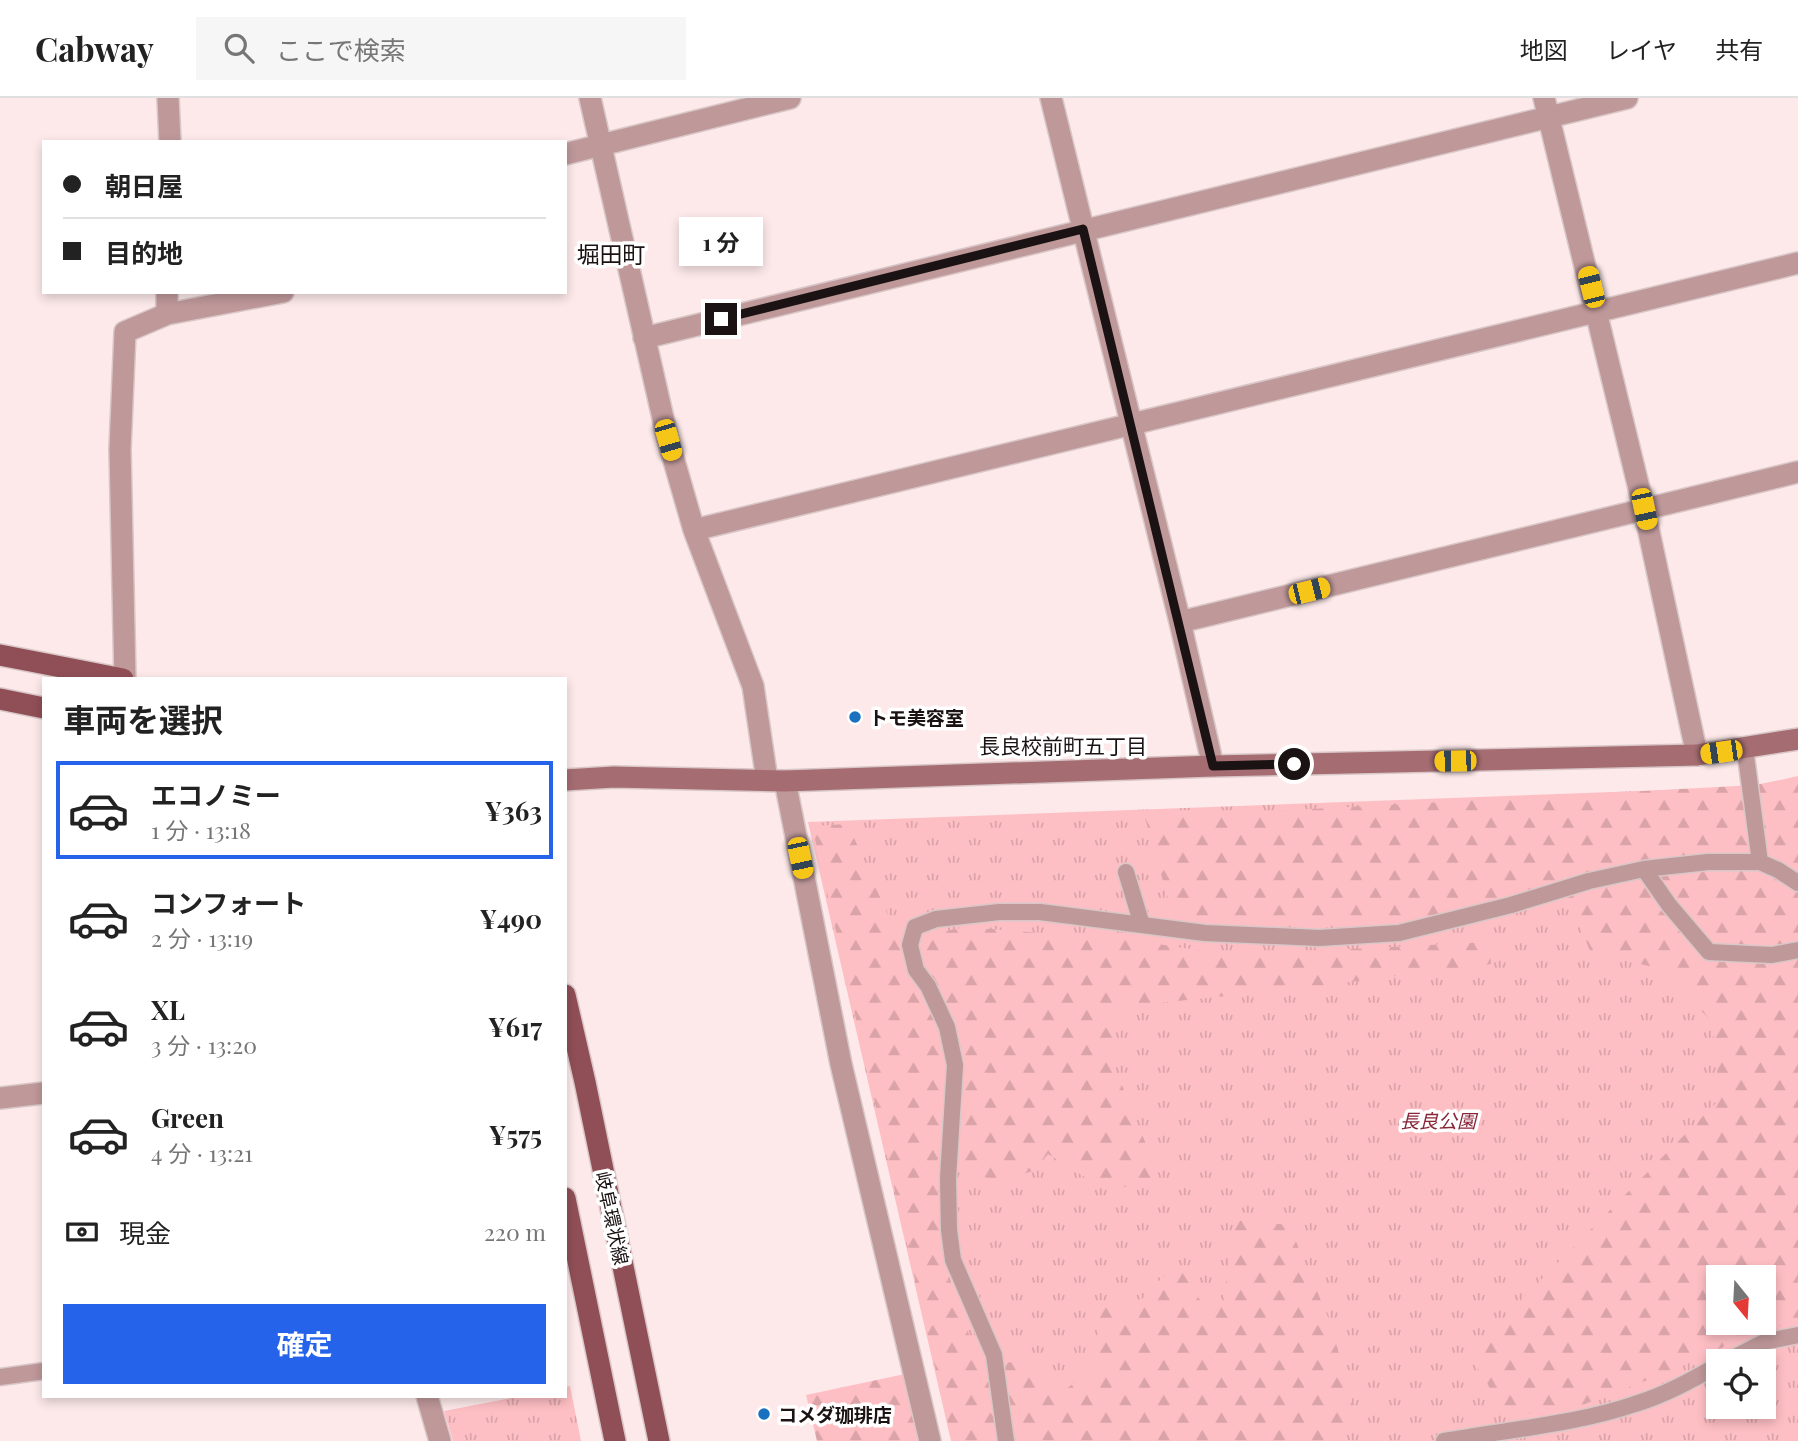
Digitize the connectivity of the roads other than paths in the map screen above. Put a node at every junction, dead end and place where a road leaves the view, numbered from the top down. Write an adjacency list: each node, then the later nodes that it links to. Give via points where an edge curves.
1 (168, 98): 7 (street)
2 (590, 98): 8 (street)
3 (790, 98): 8 (street)
4 (1051, 98): 10 (street)
5 (1627, 98): 6 (street)
6 (1547, 107): 10 (street); 14 (street)
7 (170, 140)
8 (601, 144): 9 (street); 15 (street)
9 (567, 153)
10 (1083, 229): 15 (street); 16 (street)
11 (1798, 262): 14 (street)
12 (262, 294): 13 (street)
13 (167, 303): 23 (street, via 125,332 120,449)
14 (1597, 311): 16 (street); 18 (street)
15 (644, 338): 19 (street)
16 (1130, 424): 19 (street); 20 (street)
17 (1798, 472): 18 (street)
18 (1644, 509): 20 (street); 28 (street)
19 (694, 530): 31 (street, via 753,686)
20 (1180, 622): 29 (street)
21 (0, 655): 22 (main road)
22 (114, 677)
23 (124, 677)
24 (0, 699): 25 (main road)
25 (42, 708)
26 (1798, 739): 27 (street)
27 (1745, 749): 28 (street); 32 (lane)
28 (1697, 755): 29 (street)
29 (1213, 766): 31 (street)
30 (567, 780): 31 (street)
31 (776, 780): 51 (street)
32 (1760, 862): 33 (lane); 35 (lane)
33 (1644, 869): 36 (lane, via 1399,933 1319,938); 37 (lane, via 1709,952 1773,955)
34 (1126, 872): 36 (lane)
35 (1798, 883)
36 (1142, 925): 52 (lane, via 1041,912 999,912 936,919 911,933 916,970 947,1027 955,1065 949,1139 953,1260 994,1355)
37 (1798, 950)
38 (567, 1003): 50 (main road, 岐阜環状線)
39 (42, 1093): 40 (street)
40 (0, 1098)
41 (567, 1208): 49 (main road)
42 (1798, 1335): 43 (lane)
43 (1750, 1349)
44 (42, 1371): 46 (lane)
45 (1706, 1372): 53 (lane, via 1635,1405)
46 (0, 1377)
47 (428, 1398): 48 (street)
48 (440, 1441)
49 (615, 1441)
50 (659, 1441)
51 (930, 1441)
52 (1006, 1441)
53 (1444, 1441)

